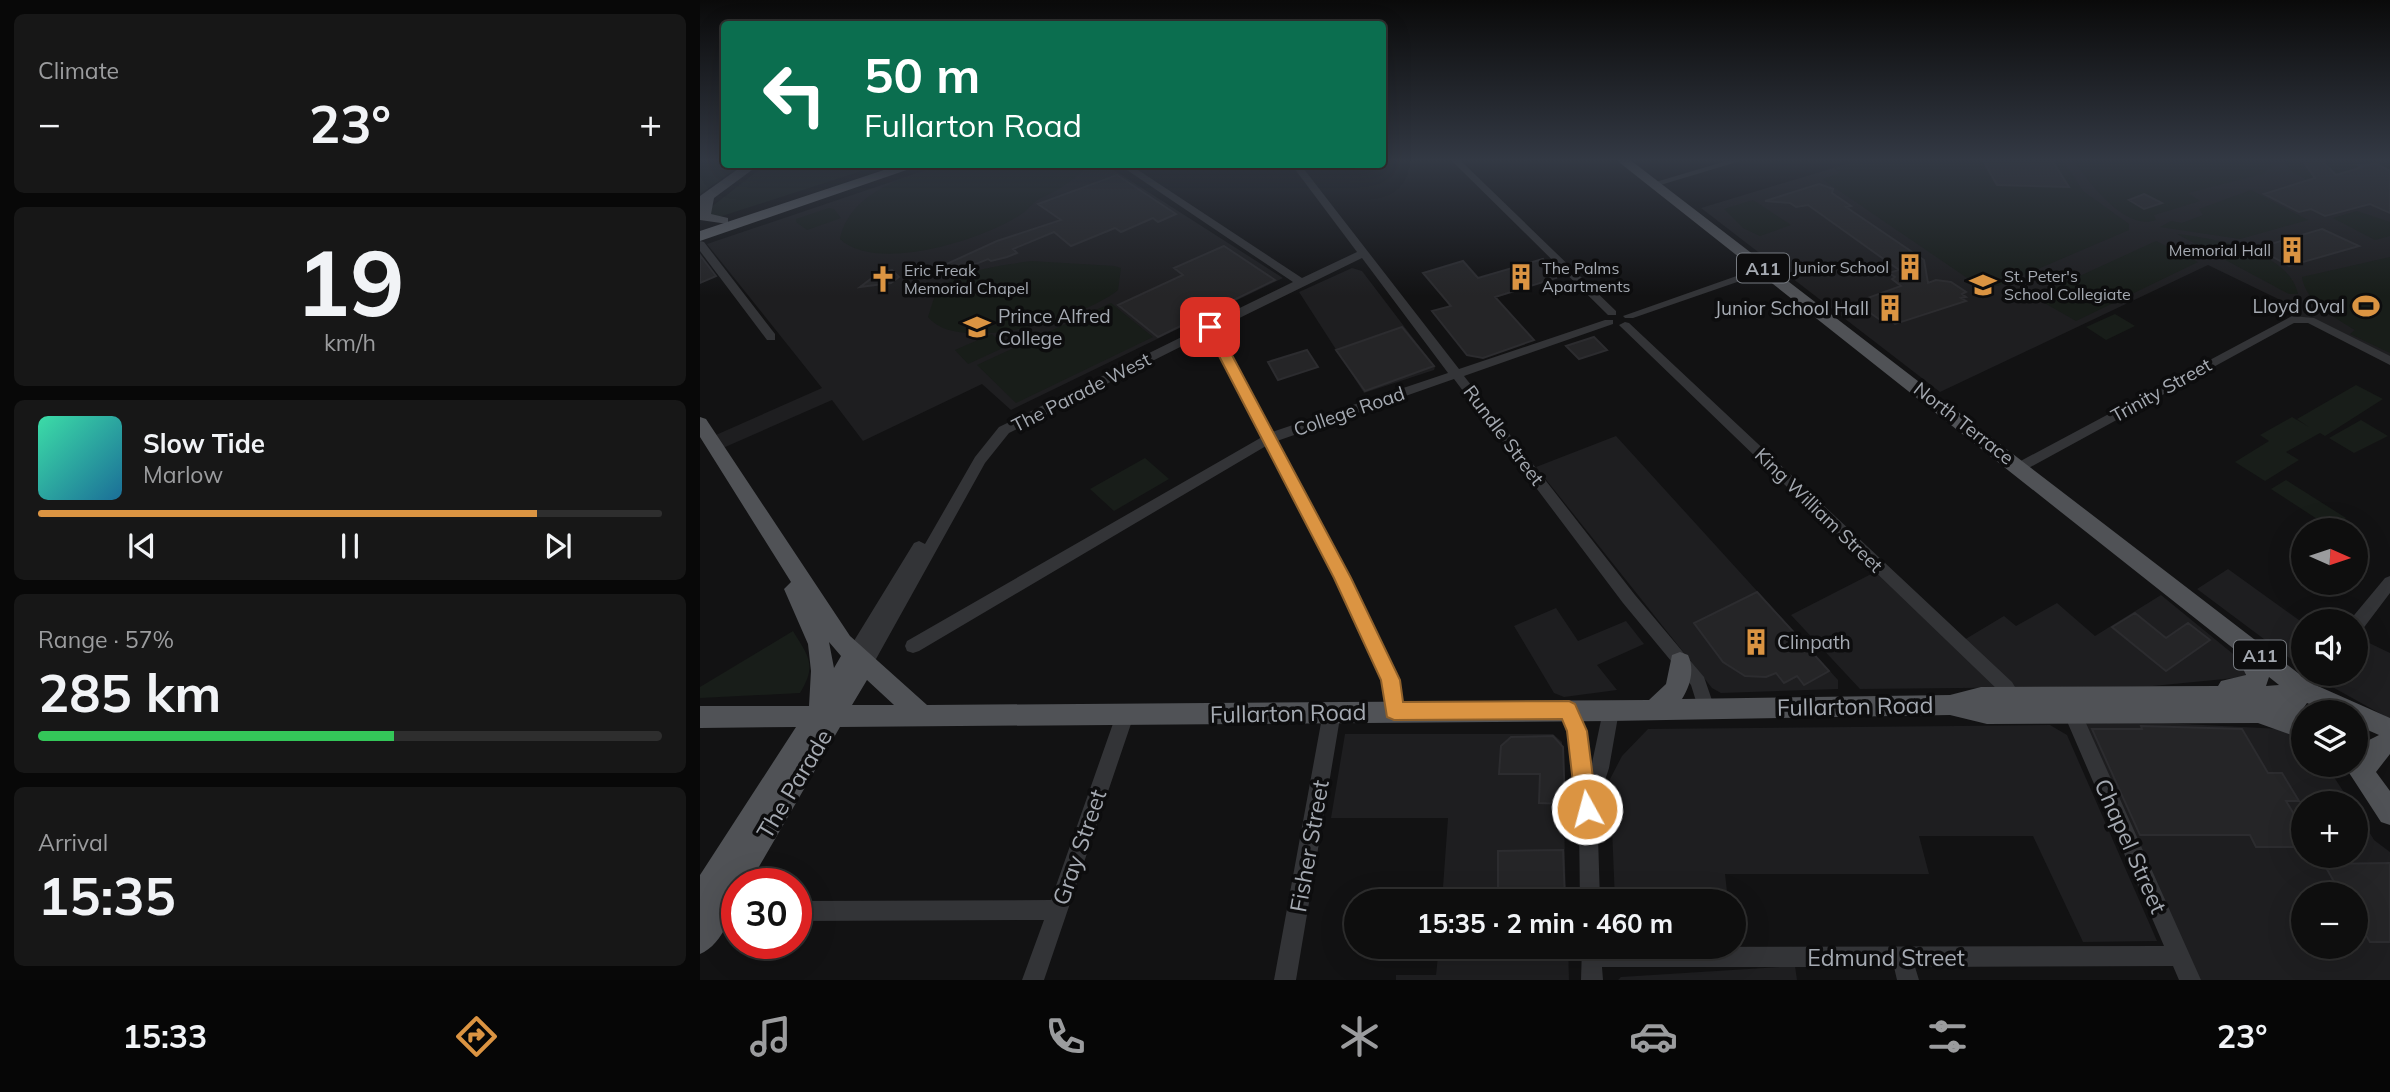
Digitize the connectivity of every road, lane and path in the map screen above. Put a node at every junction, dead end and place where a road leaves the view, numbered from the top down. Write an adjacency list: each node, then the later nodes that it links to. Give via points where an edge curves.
1 (704, 205): 8 (main road, via 704,217)
2 (772, 205): 8 (highway)
3 (794, 205): 10 (highway)
4 (1183, 205): 14 (street)
5 (1327, 205): 12 (street, Rundle Street)
6 (1499, 205): 15 (street)
7 (1681, 205): 13 (main road, North Terrace / A11)
8 (723, 221): 9 (highway)
9 (700, 228)
10 (700, 236)
11 (700, 244): 18 (street)
12 (1363, 251): 14 (street, The Parade West); 20 (street, Rundle Street)
13 (1765, 269): 16 (street); 23 (main road, North Terrace / A11)
14 (1298, 281): 17 (street, The Parade West)
15 (1610, 318): 16 (street); 20 (street, College Road)
16 (1627, 320): 37 (street, King William Street)
17 (1209, 325): 22 (street); 29 (street, The Parade West, via 1004,430)
18 (771, 337)
19 (2390, 361): 23 (street, Trinity Street, via 2303,318 2292,319)
20 (1457, 374): 22 (street, College Road); 30 (street, Rundle Street)
21 (700, 423): 24 (main road)
22 (1270, 438): 28 (street, College Road); 43 (street, via 1391,680)
23 (2020, 467): 27 (main road, North Terrace / A11)
24 (763, 521): 29 (main road); 32 (main road, via 818,639)
25 (2390, 582): 26 (street)
26 (2368, 610)
27 (2216, 620): 31 (main road, North Terrace / A11); 36 (main road, via 2255,663 2258,678 2248,687)
28 (913, 646)
29 (854, 653): 48 (main road); 50 (main road, The Parade)
30 (1680, 662): 40 (main road, via 1681,682 1673,696); 41 (street, Rundle Street, via 1698,682)
31 (2291, 669)
32 (825, 671): 49 (main road, via 809,699); 50 (main road)
33 (2300, 686): 36 (main road, Fullarton Road, via 2274,696)
34 (2307, 686): 47 (main road, Fullarton Road, via 2287,712)
35 (2316, 686): 38 (main road, A11)
36 (2173, 696): 37 (main road, Fullarton Road)
37 (2015, 697): 39 (main road, Fullarton Road, via 1981,697); 46 (main road, via 2067,707)
38 (2336, 700)
39 (1950, 705): 41 (main road, Fullarton Road); 46 (main road, Fullarton Road, via 1987,713)
40 (1655, 709): 41 (main road, Fullarton Road); 44 (main road, Fullarton Road)
41 (1706, 709)
42 (1569, 710): 43 (main road, Fullarton Road); 44 (main road, Fullarton Road); 59 (street, via 1577,731)
43 (1394, 711): 45 (main road, Fullarton Road)
44 (1610, 711): 59 (street)
45 (1332, 712): 51 (main road, Fullarton Road); 71 (street, Fisher Street)
46 (2072, 712): 47 (main road, Fullarton Road); 67 (street, Chapel Street)
47 (2247, 712): 54 (main road)
48 (920, 714): 50 (main road, Fullarton Road); 51 (main road, Fullarton Road)
49 (784, 715): 50 (main road, Fullarton Road); 52 (main road, Fullarton Road)
50 (827, 715): 62 (main road, The Parade)
51 (1125, 715): 63 (street, Gray Street)
52 (700, 717)
53 (2368, 719): 55 (main road, A11)
54 (2291, 724)
55 (2390, 729)
56 (2390, 742): 57 (main road)
57 (2368, 756)
58 (2362, 777): 60 (main road)
59 (1587, 809): 61 (street)
60 (2387, 809)
61 (1590, 889)
62 (714, 908): 65 (main road, The Parade)
63 (1057, 910): 64 (street); 70 (street, Gray Street)
64 (812, 911)
65 (700, 940)
66 (1746, 954): 68 (street, Edmund Street)
67 (2179, 956): 68 (street, Edmund Street); 74 (street, Chapel Street)
68 (1902, 957): 73 (street)
69 (1592, 959): 72 (street)
70 (1033, 980)
71 (1285, 980)
72 (1592, 980)
73 (1908, 980)
74 (2190, 980)

